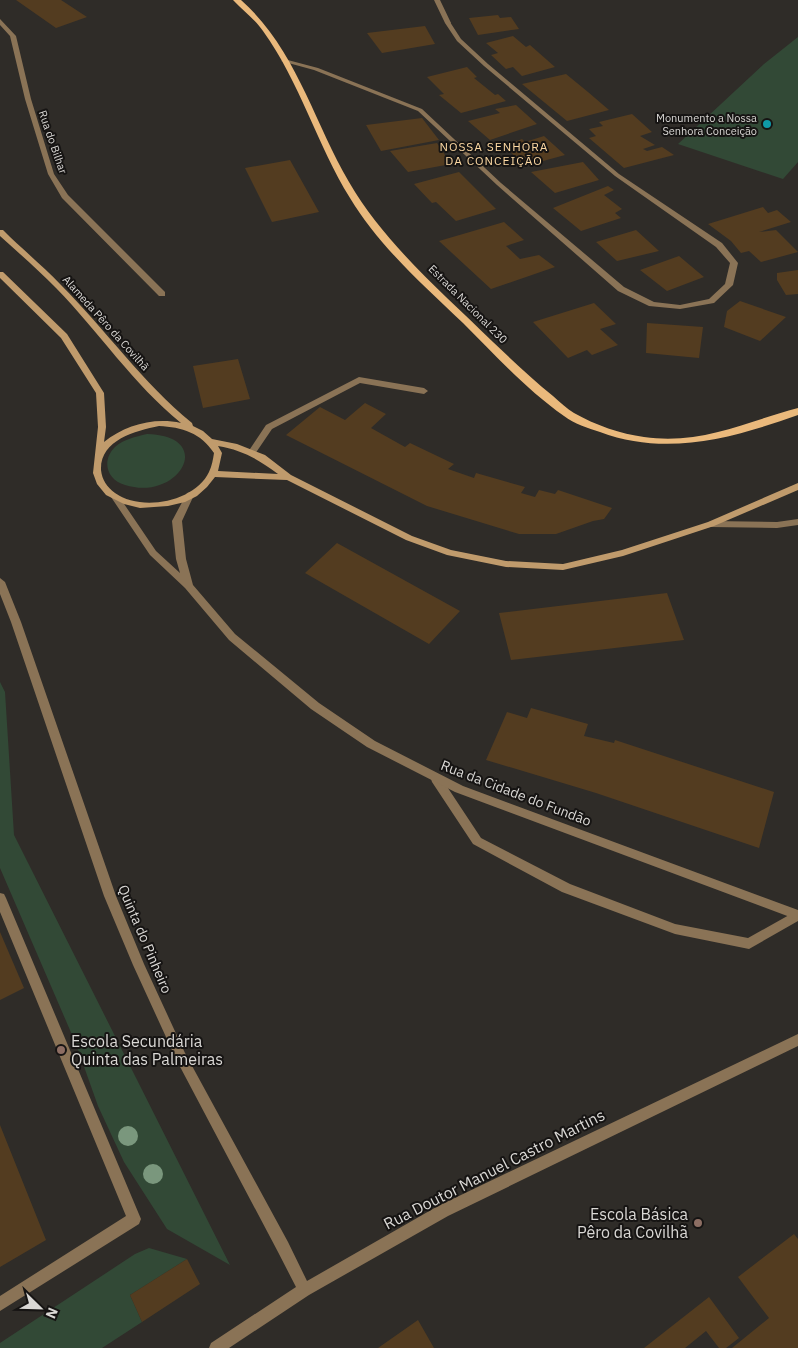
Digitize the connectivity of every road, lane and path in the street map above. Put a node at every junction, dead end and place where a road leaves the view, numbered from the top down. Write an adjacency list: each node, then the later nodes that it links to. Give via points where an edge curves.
1 (237, 0): 4 (main road, Estrada Nacional 230, via 271,36)
2 (437, 0): 4 (street, via 459,40 486,65 617,175 718,245 734,263 729,285 711,301 680,308 652,304 621,289 499,184 420,110 316,69)
3 (0, 21): 7 (street, Rua do Bilhar, via 13,36 51,174 65,196)
4 (284, 61): 9 (main road, Estrada Nacional 230, via 338,170 376,228 519,374 570,415 607,432 642,440 681,443 752,428)
5 (0, 232): 10 (main road, Alameda Pêro da Covilhã, via 59,286 166,407)
6 (0, 274): 13 (main road, via 64,336 100,394 102,427)
7 (162, 294)
8 (424, 391): 12 (street, via 359,380 269,427)
9 (798, 411)
10 (196, 430): 11 (main road, Alameda Pêro da Covilhã); 13 (main road, Alameda Pêro da Covilhã, via 179,424 139,426 121,434)
11 (212, 442): 12 (main road); 14 (main road, via 218,453)
12 (252, 452): 15 (main road)
13 (98, 458): 18 (main road, via 98,479)
14 (213, 474): 15 (main road); 17 (main road, via 204,486)
15 (288, 477): 20 (main road, via 409,538 450,553 506,564 563,567 623,553)
16 (798, 486): 20 (main road)
17 (190, 495): 18 (main road, via 152,505); 22 (street, Rua da Cidade do Fundão, via 177,521)
18 (115, 497): 22 (street, Rua da Cidade do Fundão, via 153,553)
19 (798, 522): 20 (street, via 777,525)
20 (711, 524)
21 (0, 582): 27 (street, Quinta do Pinheiro, via 110,896 139,965 181,1058)
22 (188, 586): 23 (street, Rua da Cidade do Fundão, via 232,636 315,706 370,744)
23 (436, 779): 25 (street, Rua da Cidade do Fundão); 25 (street, via 477,840 566,888 675,929 749,944)
24 (0, 898): 28 (street, via 134,1219)
25 (798, 915)
26 (798, 1040): 27 (street, Rua Doutor Manuel Castro Martins, via 443,1211)
27 (304, 1290): 29 (street, Rua Doutor Manuel Castro Martins)
28 (0, 1304)
29 (216, 1348)

